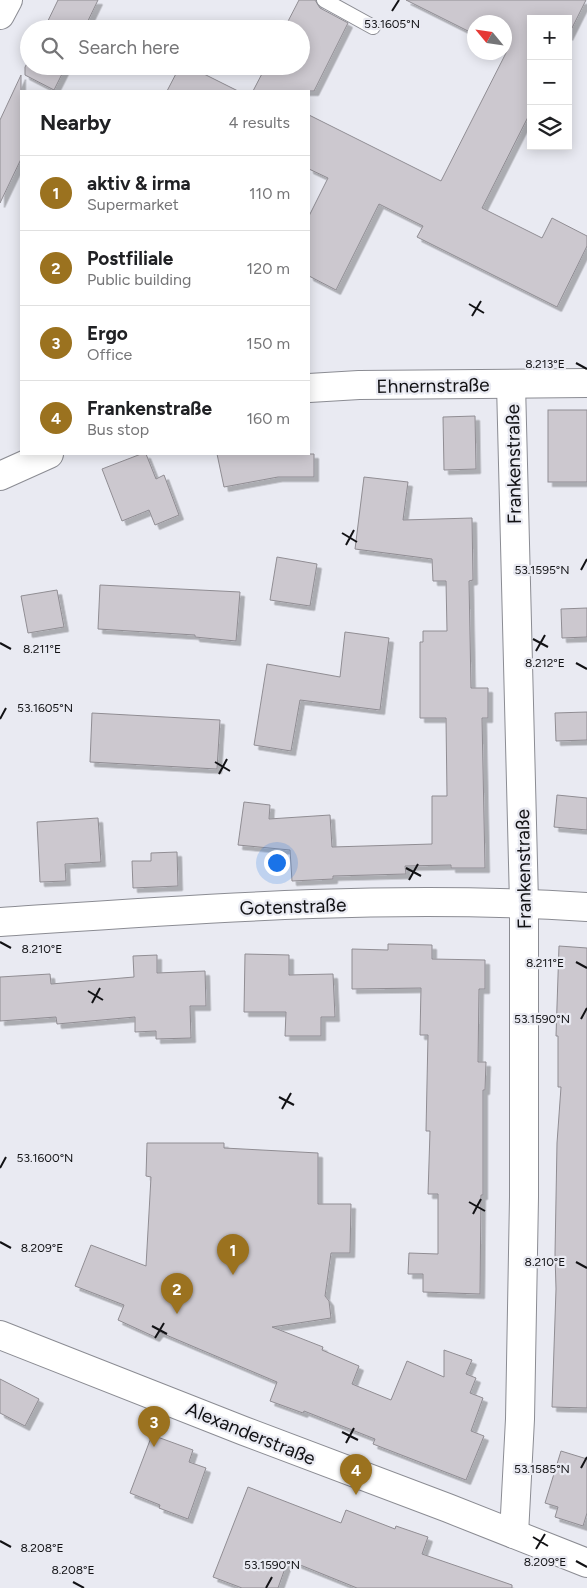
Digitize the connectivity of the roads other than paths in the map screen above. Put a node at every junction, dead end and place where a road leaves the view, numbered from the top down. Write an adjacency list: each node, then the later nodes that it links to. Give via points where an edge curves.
1 (8, 0): 3 (street)
2 (324, 0): 4 (lane)
3 (0, 15)
4 (373, 27)
5 (587, 383): 6 (street, Ehnernstraße)
6 (511, 384): 7 (street, Ehnernstraße); 10 (street, Frankenstraße)
7 (310, 388)
8 (47, 455): 9 (street)
9 (0, 476)
10 (524, 903): 11 (street, Gotenstraße); 12 (street, Gotenstraße, via 366,903); 14 (street, Frankenstraße, via 524,1197 520,1419)
11 (587, 907)
12 (0, 922)
13 (0, 1334): 14 (street, Alexanderstraße)
14 (514, 1534): 15 (street, Alexanderstraße)
15 (587, 1563)

